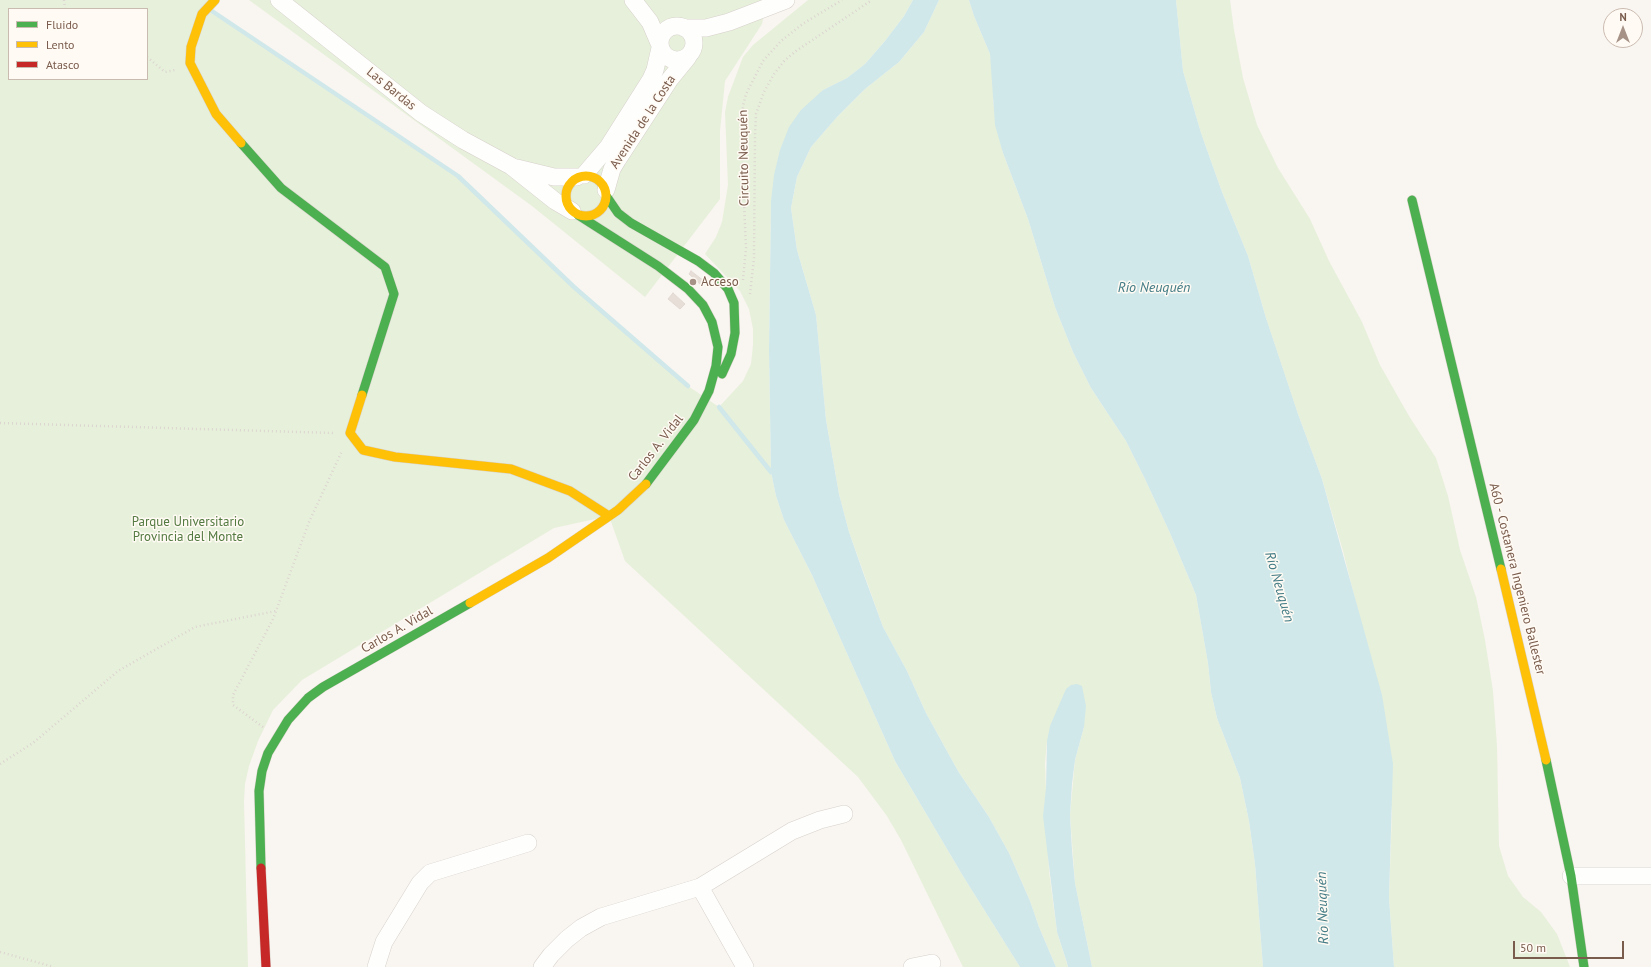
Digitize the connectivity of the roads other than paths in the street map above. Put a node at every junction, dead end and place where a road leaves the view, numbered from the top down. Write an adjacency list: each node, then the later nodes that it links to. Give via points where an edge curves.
1 (215, 0): 15 (street, via 202,14 191,47 190,63 216,114 281,188 385,267 394,294 350,433 363,450 376,453 511,469 570,491)
2 (279, 0): 9 (street, Las Bardas, via 421,113)
3 (786, 0): 5 (street, Avenida de la Costa)
4 (635, 3): 6 (street, via 663,21); 7 (street, via 653,28)
5 (741, 19): 6 (street, Avenida de la Costa, via 706,28); 8 (street, Avenida de la Costa, via 710,36)
6 (681, 27): 7 (street, Avenida de la Costa, via 667,29 660,38); 8 (street, via 691,33 693,38)
7 (660, 45): 8 (street, Avenida de la Costa, via 666,57 671,60 677,61); 10 (street, Avenida de la Costa, via 651,79 601,156)
8 (691, 53): 11 (street, Avenida de la Costa, via 670,79 618,159 612,169)
9 (511, 166): 10 (street, Las Bardas, via 554,177); 13 (street, Las Bardas, via 555,201)
10 (581, 176): 11 (street, Las Bardas, via 598,179); 13 (street, via 567,187 565,193 568,206)
11 (606, 193): 13 (street, via 605,203 597,214 584,216); 14 (street, Las Bardas, via 618,212 630,223 702,264 714,273 728,290 735,312 734,344 723,373)
12 (1412, 200): 18 (street, A60 - Costanera Ingeniero Ballester, via 1523,654)
13 (575, 213): 14 (street, via 658,266 688,289 703,305 712,322 718,347 714,375)
14 (706, 398): 15 (street, Carlos A. Vidal, via 690,426 652,478)
15 (609, 516): 22 (street, Carlos A. Vidal, via 548,558 323,687 301,705 277,736 265,762 259,796)
16 (844, 814): 20 (street, via 792,831)
17 (528, 843): 23 (street, via 430,872 420,883 384,942)
18 (1571, 876): 19 (street); 27 (street, A60 - Costanera Ingeniero Ballester)
19 (1651, 876)
20 (700, 887): 24 (street, via 601,917 567,939); 25 (street)
21 (932, 963): 26 (street)
22 (266, 967)
23 (376, 967)
24 (542, 967)
25 (745, 967)
26 (912, 967)
27 (1584, 967)

